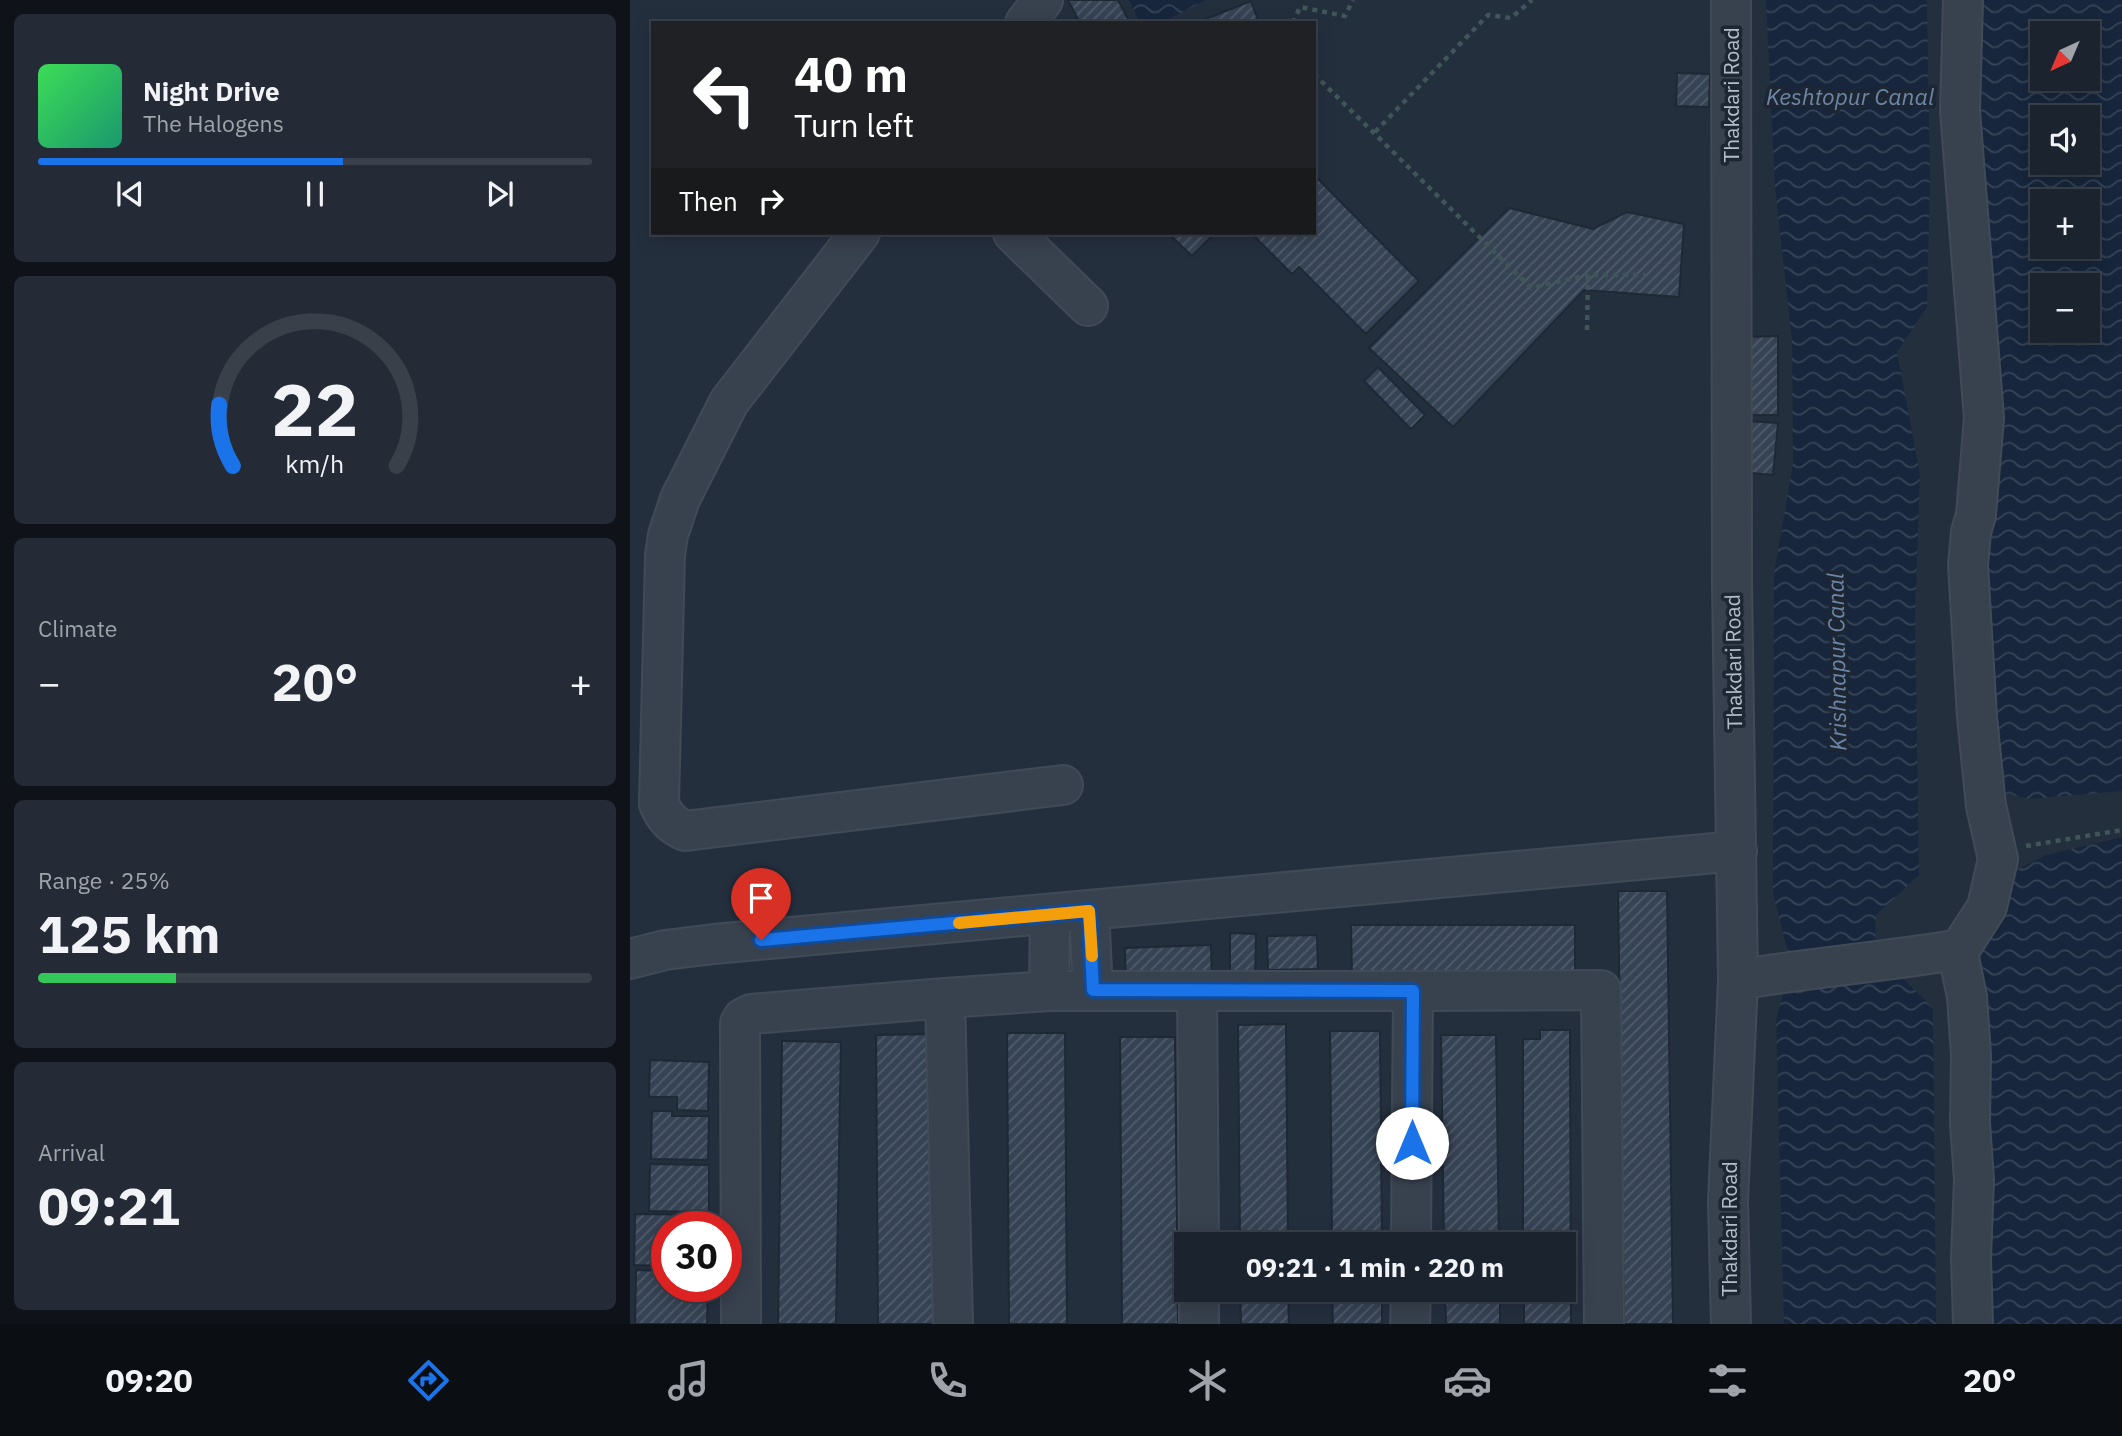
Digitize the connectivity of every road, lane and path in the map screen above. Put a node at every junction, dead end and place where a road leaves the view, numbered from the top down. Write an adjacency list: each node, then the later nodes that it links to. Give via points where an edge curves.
1 (1043, 0): 6 (street)
2 (1353, 0): 7 (path, via 1345,16 1300,7)
3 (1532, 0): 9 (path, via 1511,18 1488,15)
4 (1731, 0): 19 (street, Thakdari Road)
5 (1962, 0): 18 (street, via 1960,111 1984,418 1969,565 1977,717 1986,806)
6 (1027, 21)
7 (1294, 21)
8 (1316, 76): 9 (path)
9 (1375, 132): 12 (path, via 1531,288)
10 (858, 235): 16 (street, via 729,402 680,499 665,555 659,804 664,816 685,831)
11 (1015, 235): 14 (street)
12 (1588, 275): 13 (path); 15 (path)
13 (1645, 275)
14 (1088, 306)
15 (1587, 330)
16 (1063, 785)
17 (2122, 830): 18 (path)
18 (1997, 848): 22 (street, via 1987,907)
19 (1737, 851): 20 (street); 24 (street, Thakdari Road)
20 (1089, 911): 21 (street); 25 (street)
21 (1051, 915): 23 (street, via 702,946); 26 (street)
22 (1960, 949): 24 (street); 40 (street, via 1971,1055)
23 (630, 959)
24 (1738, 980): 39 (street, Thakdari Road, via 1728,1201)
25 (1093, 990): 26 (street); 27 (street)
26 (1049, 991): 29 (street)
27 (1197, 991): 28 (street); 30 (street)
28 (1413, 991): 31 (street); 38 (street, via 1601,990)
29 (945, 998): 34 (street, via 743,1018); 35 (street)
30 (1199, 1232)
31 (1411, 1232)
32 (1199, 1302): 36 (street)
33 (1411, 1302): 37 (street)
34 (741, 1324)
35 (953, 1324)
36 (1199, 1324)
37 (1410, 1324)
38 (1604, 1324)
39 (1731, 1324)
40 (1973, 1324)

